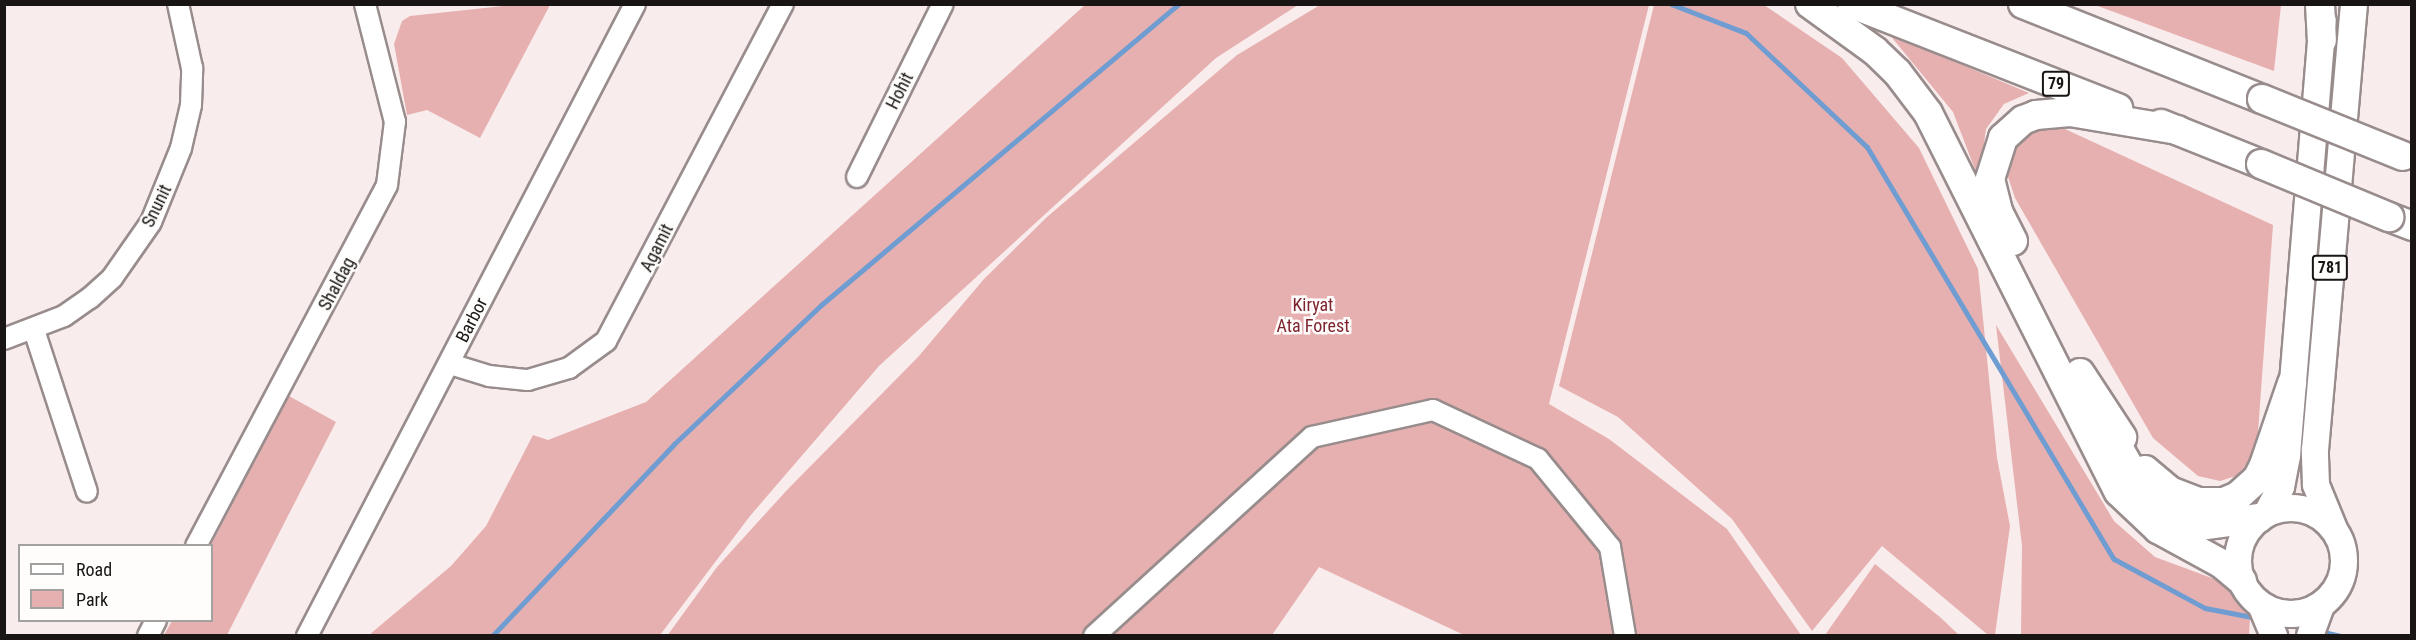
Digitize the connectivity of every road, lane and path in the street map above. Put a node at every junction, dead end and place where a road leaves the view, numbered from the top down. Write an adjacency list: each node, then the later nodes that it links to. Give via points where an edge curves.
1 (178, 4): 19 (street, Snunit, via 192,68 192,105 168,185 149,226 112,278 64,316)
2 (365, 4): 27 (street, Shaldag, via 395,122 387,185)
3 (636, 4): 21 (street, Barbor)
4 (783, 4): 21 (street, Agamit, via 606,341 569,368 528,380 489,376)
5 (943, 4): 17 (street, Hohit)
6 (1810, 4): 28 (highway, via 1875,51 1928,113 2120,492 2158,529 2223,564)
7 (1852, 4): 15 (highway, 79)
8 (2023, 4): 14 (highway)
9 (2049, 4): 14 (highway)
10 (2320, 4): 13 (highway)
11 (2325, 4): 13 (main road, 781)
12 (2354, 4): 26 (main road, 781, via 2315,450 2316,485)
13 (2322, 40): 23 (main road, 781)
14 (2119, 44): 16 (highway, bridge)
15 (2178, 130): 18 (highway, 79, bridge); 22 (highway, via 2070,112 2050,113 2023,120 2003,138 1997,150 1990,178 1998,211)
16 (2407, 158)
17 (856, 177)
18 (2400, 222)
19 (34, 330): 20 (street, Snunit); 24 (street)
20 (4, 339)
21 (450, 364): 33 (street, Barbor)
22 (2080, 373): 23 (highway, via 2148,473 2185,499 2211,503 2238,496 2257,479); 25 (highway, via 2121,456 2153,501 2167,512 2201,526)
23 (2292, 383): 25 (main road, 781, via 2285,473)
24 (87, 492)
25 (2263, 516): 26 (main road, via 2281,508 2309,510); 28 (main road, 781, via 2247,531 2240,547)
26 (2334, 529): 30 (main road, 781, via 2345,561 2334,593)
27 (197, 544)
28 (2242, 581): 29 (main road)
29 (2261, 604): 30 (main road, via 2291,614); 36 (main road)
30 (2321, 605): 37 (main road, 781)
31 (155, 622): 32 (street)
32 (148, 636)
33 (307, 636)
34 (1094, 636): 35 (street, via 1312,437 1433,411 1538,459 1610,547)
35 (1625, 636)
36 (2274, 636)
37 (2310, 636)

